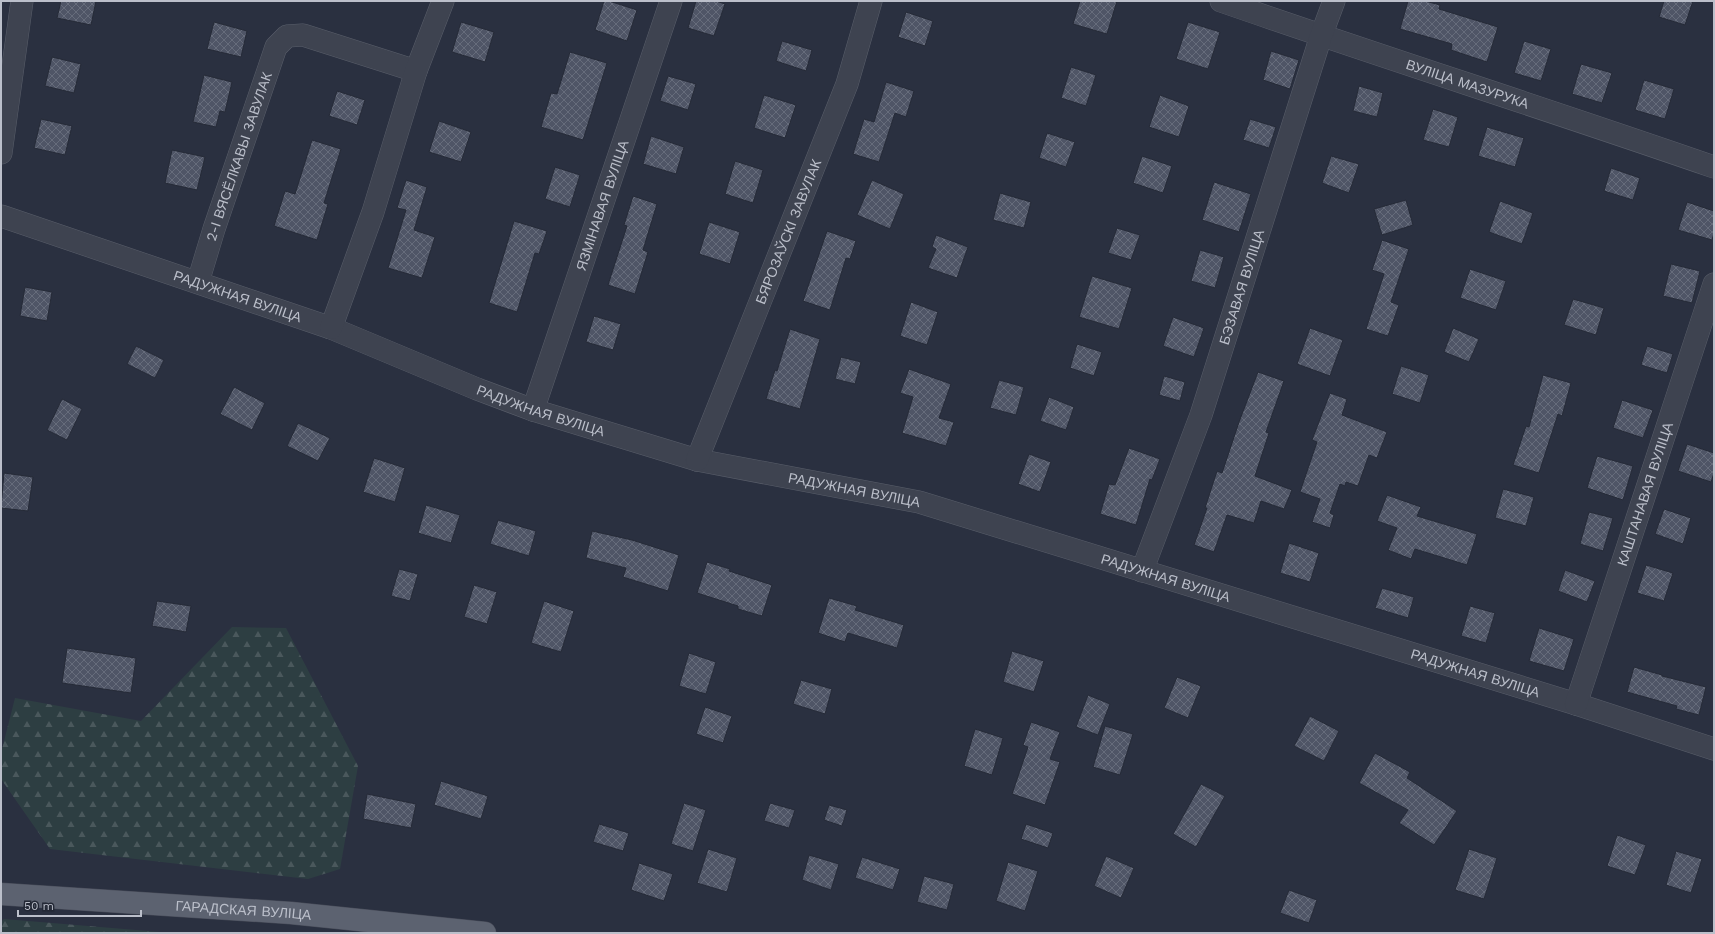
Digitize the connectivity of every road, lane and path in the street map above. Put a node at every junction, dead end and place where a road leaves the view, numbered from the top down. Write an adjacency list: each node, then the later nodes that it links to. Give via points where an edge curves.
1 (22, 1): 9 (street)
2 (443, 1): 8 (street)
3 (671, 1): 15 (street, ЯЗМІНАВАЯ ВУЛІЦА)
4 (871, 1): 16 (street, БЯРОЗАЎСКІ ЗАВУЛАК, via 847,84)
5 (1221, 1): 7 (street, ВУЛІЦА МАЗУРУКА)
6 (1334, 1): 7 (street, БЭЗАВАЯ ВУЛІЦА)
7 (1321, 36): 10 (street, ВУЛІЦА МАЗУРУКА); 17 (street, БЭЗАВАЯ ВУЛІЦА, via 1201,415)
8 (416, 71): 12 (street, 2-І ВЯСЁЛКАВЫ ЗАВУЛАК, via 303,35 287,36 276,47); 14 (street, via 372,212)
9 (1, 153)
10 (1714, 167)
11 (1, 216): 12 (street, РАДУЖНАЯ ВУЛІЦА)
12 (198, 282): 14 (street, РАДУЖНАЯ ВУЛІЦА)
13 (1714, 284): 18 (street, КАШТАНАВАЯ ВУЛІЦА)
14 (331, 328): 15 (street, РАДУЖНАЯ ВУЛІЦА)
15 (533, 410): 16 (street, РАДУЖНАЯ ВУЛІЦА)
16 (697, 460): 17 (street, РАДУЖНАЯ ВУЛІЦА, via 919,502)
17 (1142, 571): 18 (street, РАДУЖНАЯ ВУЛІЦА)
18 (1576, 704): 19 (street, РАДУЖНАЯ ВУЛІЦА)
19 (1714, 749)
20 (1, 894): 21 (main road, ГАРАДСКАЯ ВУЛІЦА, via 291,913)
21 (485, 933)

